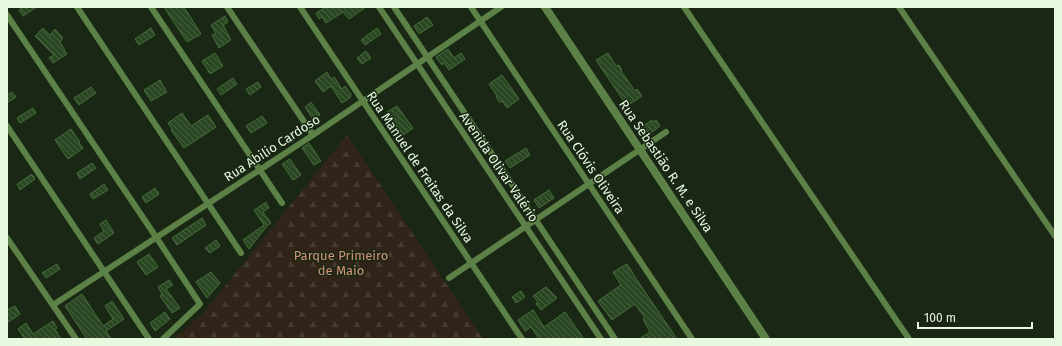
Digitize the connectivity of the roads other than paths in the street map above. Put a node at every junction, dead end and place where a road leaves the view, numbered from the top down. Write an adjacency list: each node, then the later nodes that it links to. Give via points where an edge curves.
1 (77, 7): 24 (street)
2 (151, 7): 21 (street)
3 (227, 7): 19 (street)
4 (300, 7): 16 (street, Rua Manuel de Freitas da Silva)
5 (379, 7): 15 (street, Avenida Olivar Valério)
6 (394, 7): 14 (street)
7 (471, 7): 13 (street, Rua Clóvis Oliveira)
8 (501, 7): 13 (street, Rua Abilio Cardoso)
9 (545, 7): 20 (street, Rua Sebastião R. M. e Silva)
10 (684, 7): 43 (street)
11 (899, 7): 27 (street)
12 (7, 15): 28 (street)
13 (481, 21): 14 (street, Rua Abilio Cardoso); 22 (street, Rua Clóvis Oliveira)
14 (428, 57): 15 (street, Rua Abilio Cardoso); 25 (street)
15 (417, 64): 16 (street, Rua Abilio Cardoso); 26 (street, Avenida Olivar Valério)
16 (362, 101): 19 (street, Rua Abilio Cardoso); 31 (street, Rua Manuel de Freitas da Silva)
17 (7, 126): 32 (street)
18 (666, 132): 20 (street)
19 (313, 135): 21 (street, Rua Abilio Cardoso)
20 (640, 150): 22 (street); 42 (street, Rua Sebastião R. M. e Silva)
21 (260, 169): 23 (street); 24 (street, Rua Abilio Cardoso)
22 (589, 184): 25 (street); 41 (street, Rua Clóvis Oliveira)
23 (282, 202)
24 (208, 203): 28 (street, Rua Abilio Cardoso); 30 (street)
25 (535, 220): 26 (street); 40 (street)
26 (526, 226): 31 (street); 39 (street, Avenida Olivar Valério)
27 (1055, 236)
28 (156, 237): 32 (street, Rua Abilio Cardoso); 37 (street, via 200,304)
29 (7, 238): 34 (street)
30 (241, 253)
31 (471, 262): 33 (street); 38 (street, Rua Manuel de Freitas da Silva)
32 (105, 271): 34 (street, Rua Abilio Cardoso); 36 (street)
33 (449, 278)
34 (53, 305): 35 (street)
35 (76, 339)
36 (149, 339)
37 (163, 339)
38 (522, 339)
39 (601, 339)
40 (615, 339)
41 (692, 339)
42 (766, 339)
43 (909, 339)

